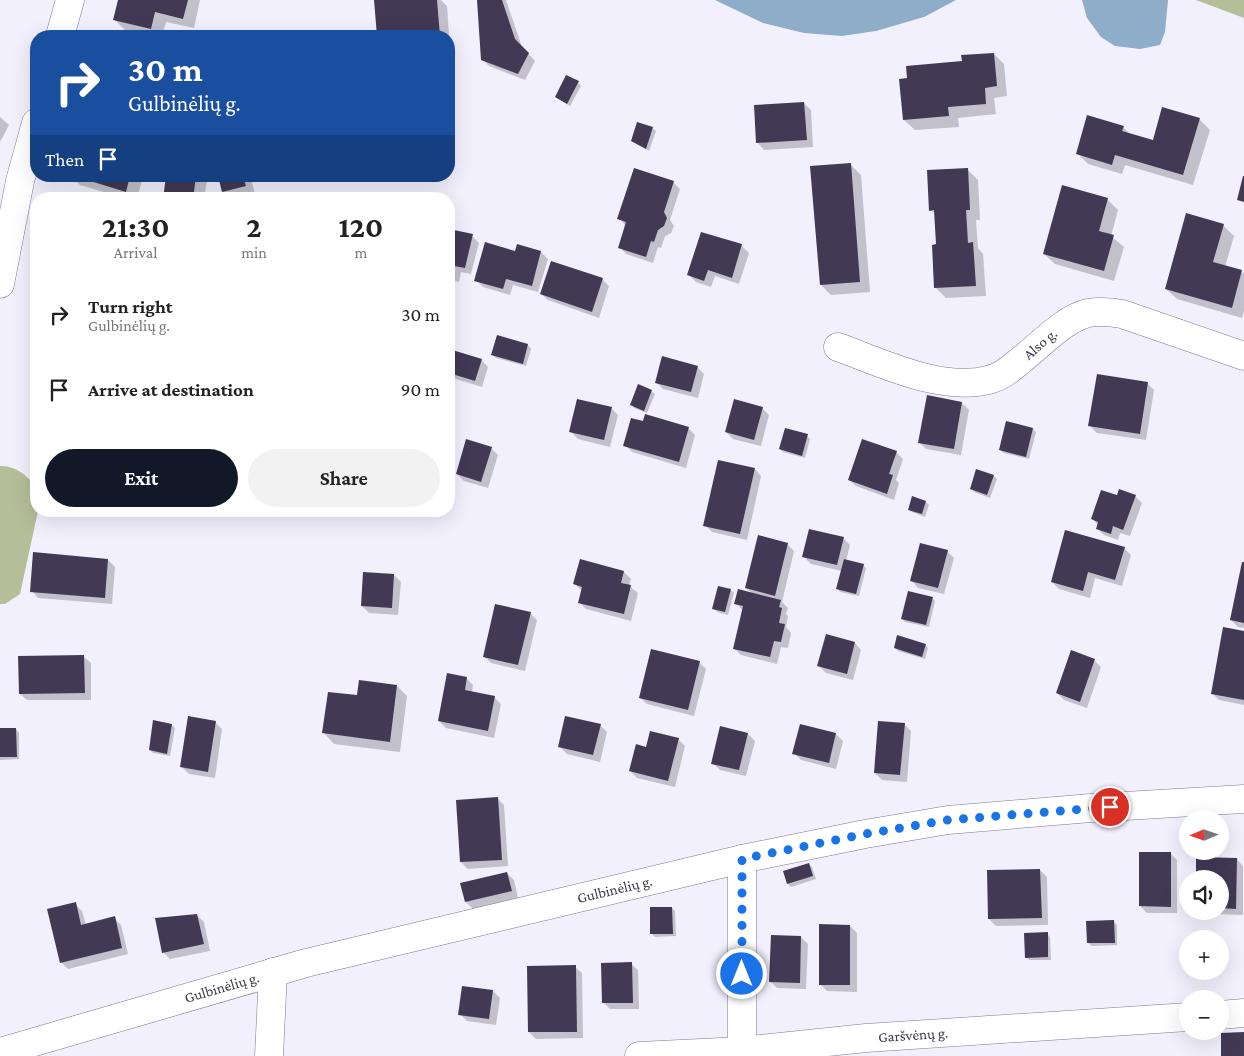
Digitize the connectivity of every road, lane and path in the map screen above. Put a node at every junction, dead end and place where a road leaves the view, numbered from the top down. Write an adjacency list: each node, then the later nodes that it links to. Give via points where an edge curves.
1 (70, 0): 2 (street)
2 (62, 30)
3 (30, 145): 4 (street)
4 (0, 284)
5 (838, 347): 6 (street, Also g., via 933,381 966,383 1006,374 1067,323 1087,314 1105,312 1122,314)
6 (1244, 356)
7 (1244, 799): 8 (street, Gulbinėlių g., via 948,820)
8 (742, 859): 9 (street, Gulbinėlių g.); 14 (street)
9 (273, 972): 13 (street, Gulbinėlių g.); 15 (street)
10 (1244, 1013): 11 (street)
11 (1229, 1014)
12 (1179, 1018): 14 (street, Garšvėnų g., via 866,1038)
13 (0, 1052)
14 (742, 1054): 16 (street, Garšvėnų g.)
15 (268, 1056)
16 (639, 1056)

